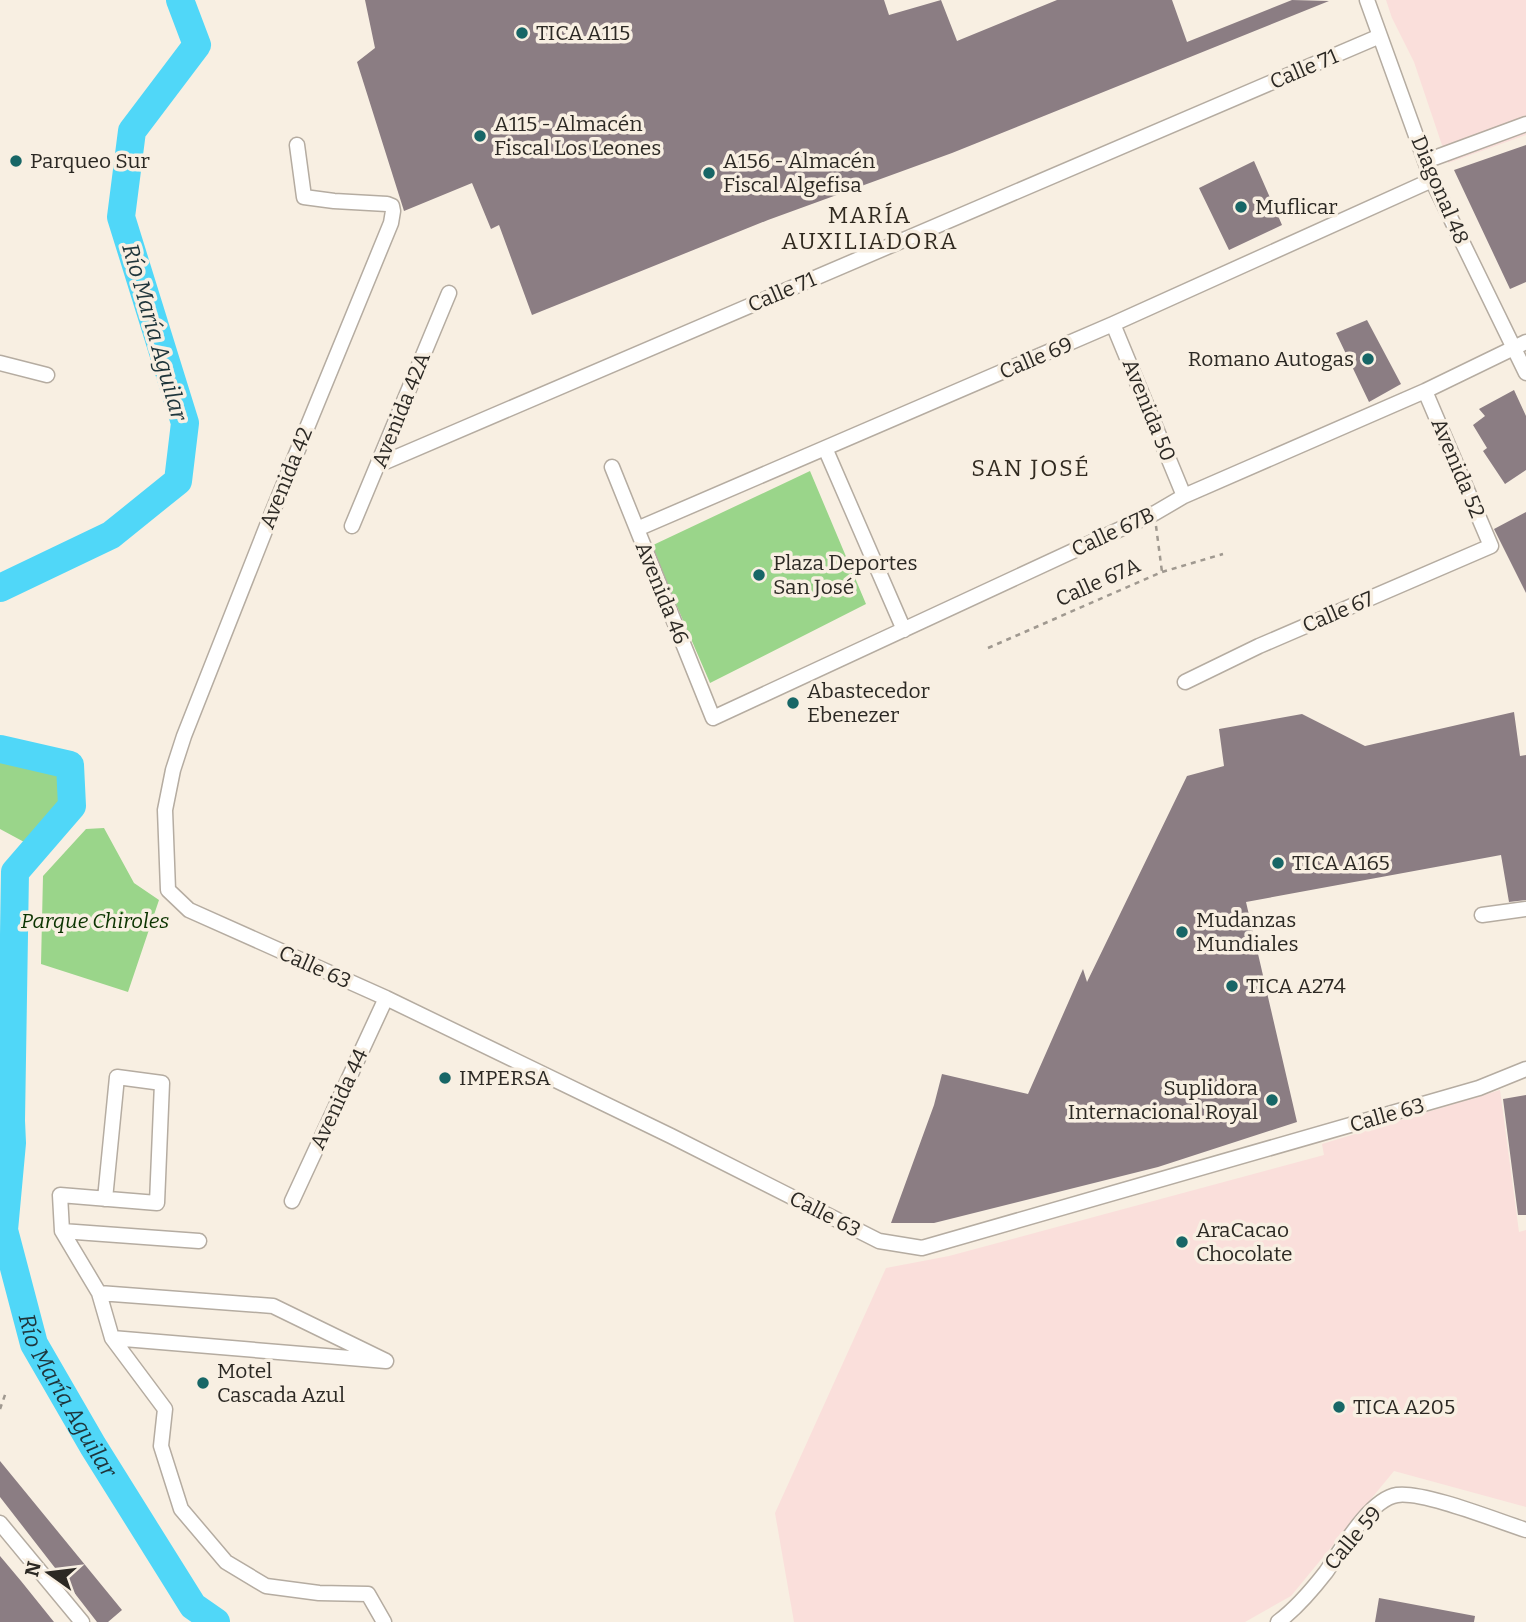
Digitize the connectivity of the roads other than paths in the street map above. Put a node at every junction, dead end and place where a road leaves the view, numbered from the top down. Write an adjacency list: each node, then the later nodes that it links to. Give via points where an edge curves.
1 (1367, 0): 2 (street, Diagonal 48)
2 (1380, 36): 5 (street, Diagonal 48); 15 (street, Calle 71)
3 (1526, 124): 5 (street)
4 (297, 145): 24 (street, Avenida 42, via 304,197 387,204 392,206 391,223 176,759 164,810)
5 (1426, 161): 6 (street, Diagonal 48)
6 (1432, 180): 8 (street, Calle 69); 9 (street, Diagonal 48)
7 (449, 293): 15 (street, Avenida 42A)
8 (1113, 324): 14 (street, Calle 69); 17 (street, Avenida 50)
9 (1519, 345): 11 (street, Diagonal 48); 13 (street, Calle 67B)
10 (0, 363): 12 (street)
11 (1526, 373)
12 (47, 375)
13 (1425, 391): 17 (street, Calle 67B); 20 (street, Avenida 52)
14 (825, 448): 19 (street, Calle 69); 21 (street)
15 (378, 465): 18 (street, Avenida 42A)
16 (612, 467): 19 (street, Avenida 46)
17 (1184, 496): 21 (street, Calle 67B)
18 (352, 526)
19 (637, 529): 23 (street, Avenida 46)
20 (1492, 546): 22 (street, Calle 67)
21 (904, 630): 23 (street, Calle 67B)
22 (1185, 682)
23 (713, 718)
24 (168, 890): 27 (street, Calle 63, via 189,910)
25 (1526, 909): 26 (street)
26 (1482, 915)
27 (386, 998): 28 (street, Calle 63, via 879,1241 922,1248 1479,1088); 30 (street, Avenida 44)
28 (1526, 1069)
29 (105, 1199): 29 (street, via 156,1203 162,1083 117,1077); 31 (street, via 60,1195)
30 (292, 1200)
31 (62, 1231): 32 (street); 33 (street)
32 (199, 1241)
33 (99, 1293): 34 (street); 34 (street, via 273,1306 386,1361)
34 (112, 1338): 38 (street, via 165,1409 161,1446 181,1509 226,1562 266,1586 368,1594)
35 (0, 1523): 37 (street)
36 (1526, 1530): 39 (street, Calle 59, via 1425,1498 1396,1495 1358,1526 1302,1601)
37 (82, 1622)
38 (384, 1622)
39 (1278, 1622)

